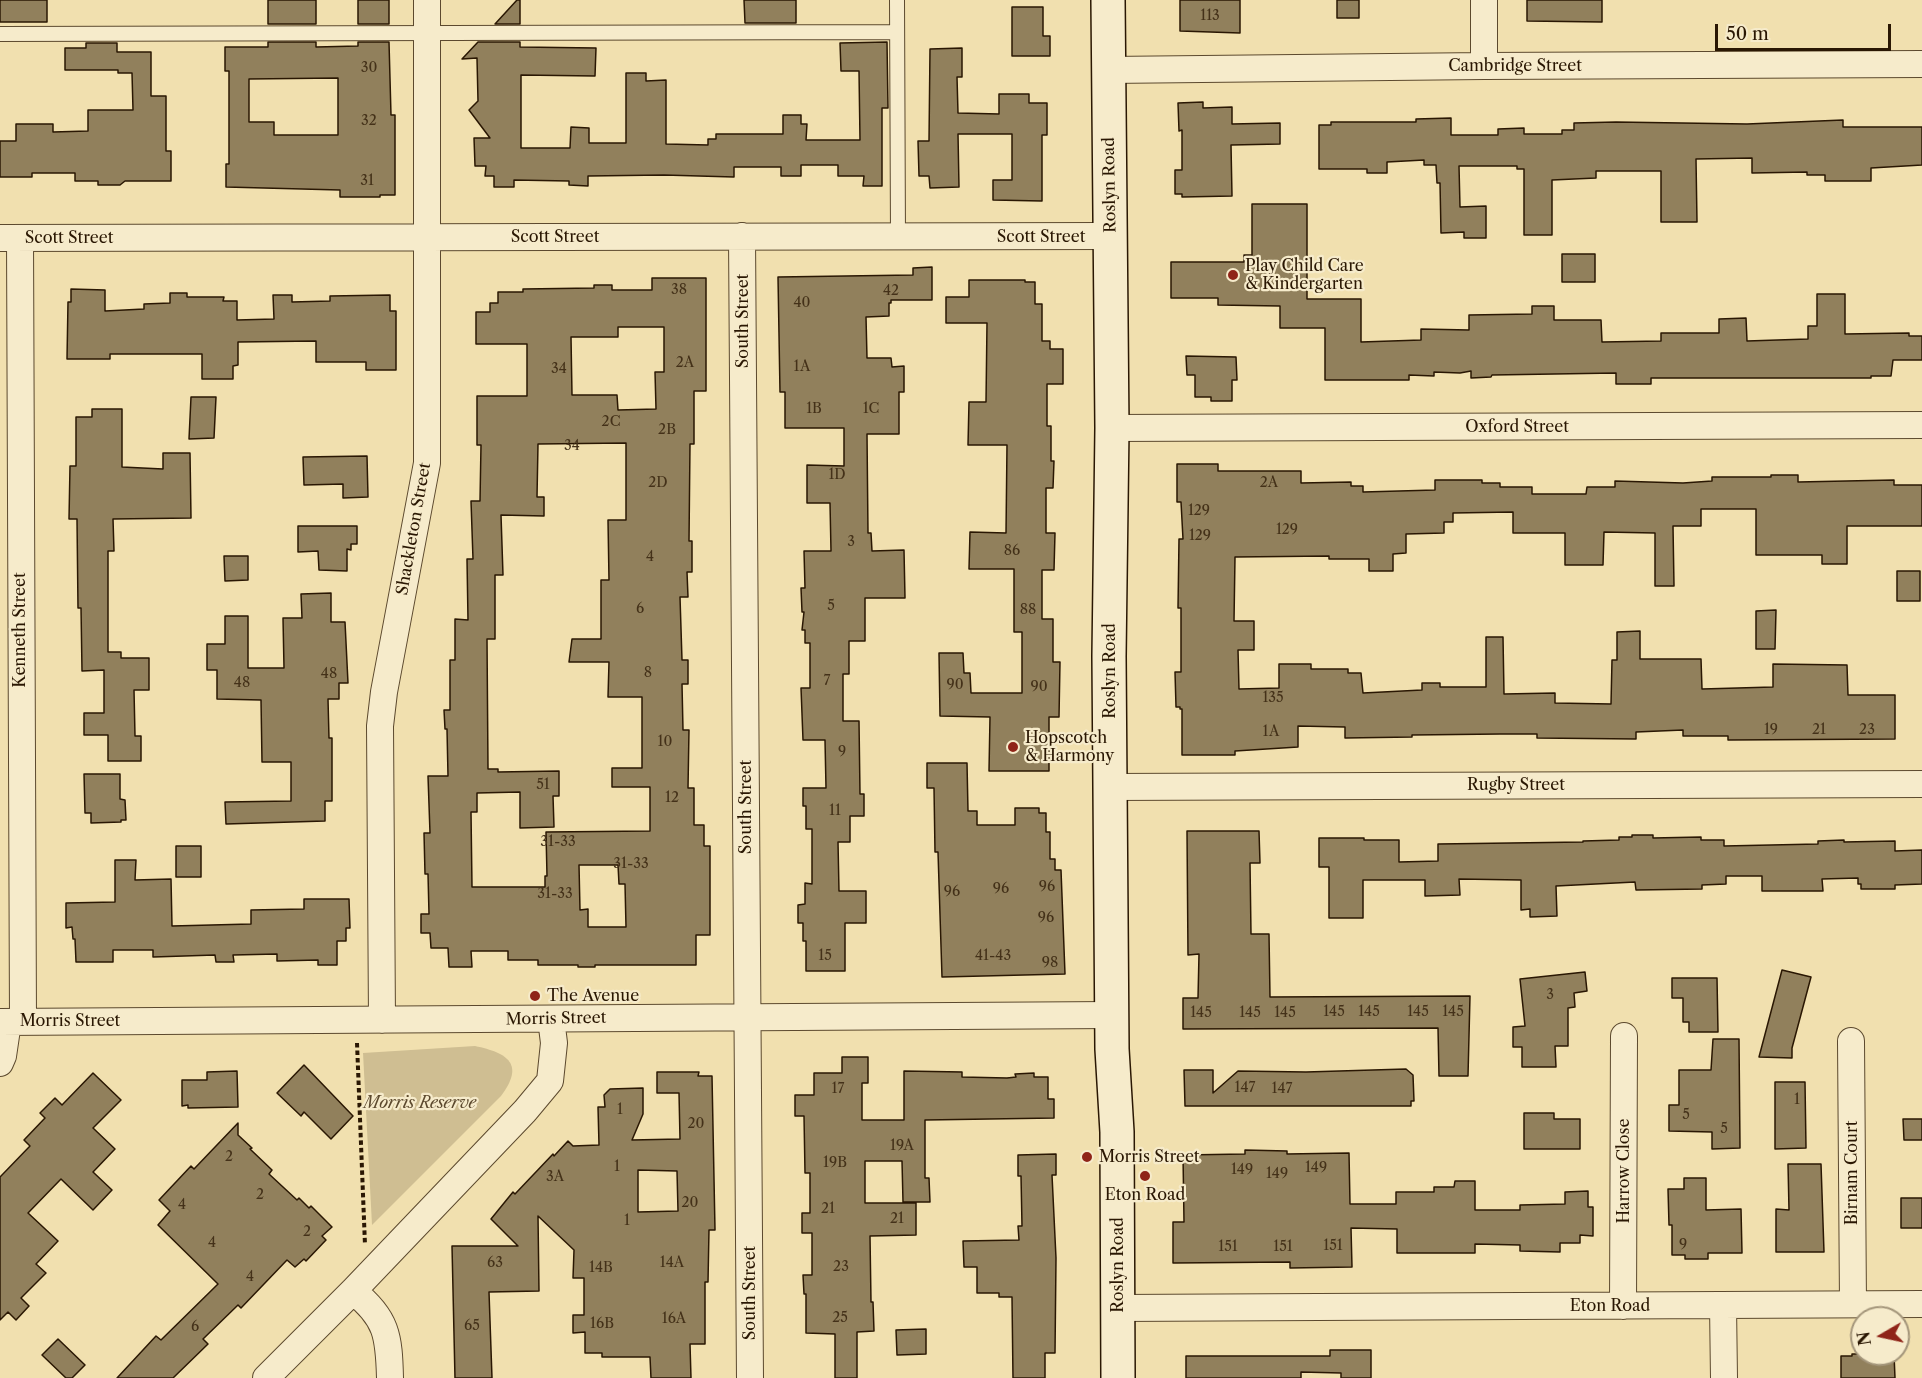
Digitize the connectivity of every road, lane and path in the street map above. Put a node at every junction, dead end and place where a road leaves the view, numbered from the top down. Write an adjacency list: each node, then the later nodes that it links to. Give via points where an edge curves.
1 (427, 0): 5 (street, Shackleton Street)
2 (897, 0): 6 (lane)
3 (1108, 0): 10 (street, Roslyn Road)
4 (1484, 0): 9 (street)
5 (427, 33): 6 (lane); 7 (lane); 15 (street, Shackleton Street)
6 (897, 33): 13 (lane)
7 (0, 34)
8 (1922, 64): 9 (street, Cambridge Street)
9 (1484, 66): 10 (street, Cambridge Street)
10 (1108, 70): 12 (street, Roslyn Road)
11 (742, 236): 13 (street, Scott Street); 15 (street, Scott Street); 22 (street, South Street)
12 (1110, 236): 13 (street, Scott Street); 17 (street, Roslyn Road)
13 (898, 237)
14 (10, 238): 15 (street, Scott Street); 18 (street, Kenneth Street)
15 (428, 238): 24 (street, Shackleton Street, via 427,463 380,726)
16 (1922, 425): 17 (street, Oxford Street)
17 (1112, 428): 20 (street, Roslyn Road)
18 (10, 639): 25 (street, Kenneth Street)
19 (1922, 784): 20 (street, Rugby Street)
20 (1110, 787): 21 (street, Roslyn Road)
21 (1112, 1015): 22 (street, Morris Street); 36 (street, Roslyn Road)
22 (748, 1017): 23 (street, Morris Street); 39 (street, South Street)
23 (551, 1019): 24 (street, Morris Street); 31 (street, via 554,1042 550,1081)
24 (382, 1020): 25 (street, Morris Street)
25 (10, 1022): 29 (street, Kenneth Street)
26 (1624, 1036): 35 (street, Harrow Close)
27 (1851, 1041): 32 (street, Birnam Court)
28 (357, 1042): 30 (path)
29 (0, 1063)
30 (365, 1248)
31 (353, 1291): 37 (street); 38 (street, via 370,1304 385,1328)
32 (1853, 1304): 33 (street, Eton Road); 34 (street, Eton Road)
33 (1922, 1304)
34 (1723, 1305): 35 (street, Eton Road); 41 (street)
35 (1623, 1306): 36 (street, Eton Road)
36 (1118, 1308): 40 (street, Roslyn Road)
37 (266, 1378)
38 (390, 1378)
39 (750, 1378)
40 (1118, 1378)
41 (1724, 1378)

